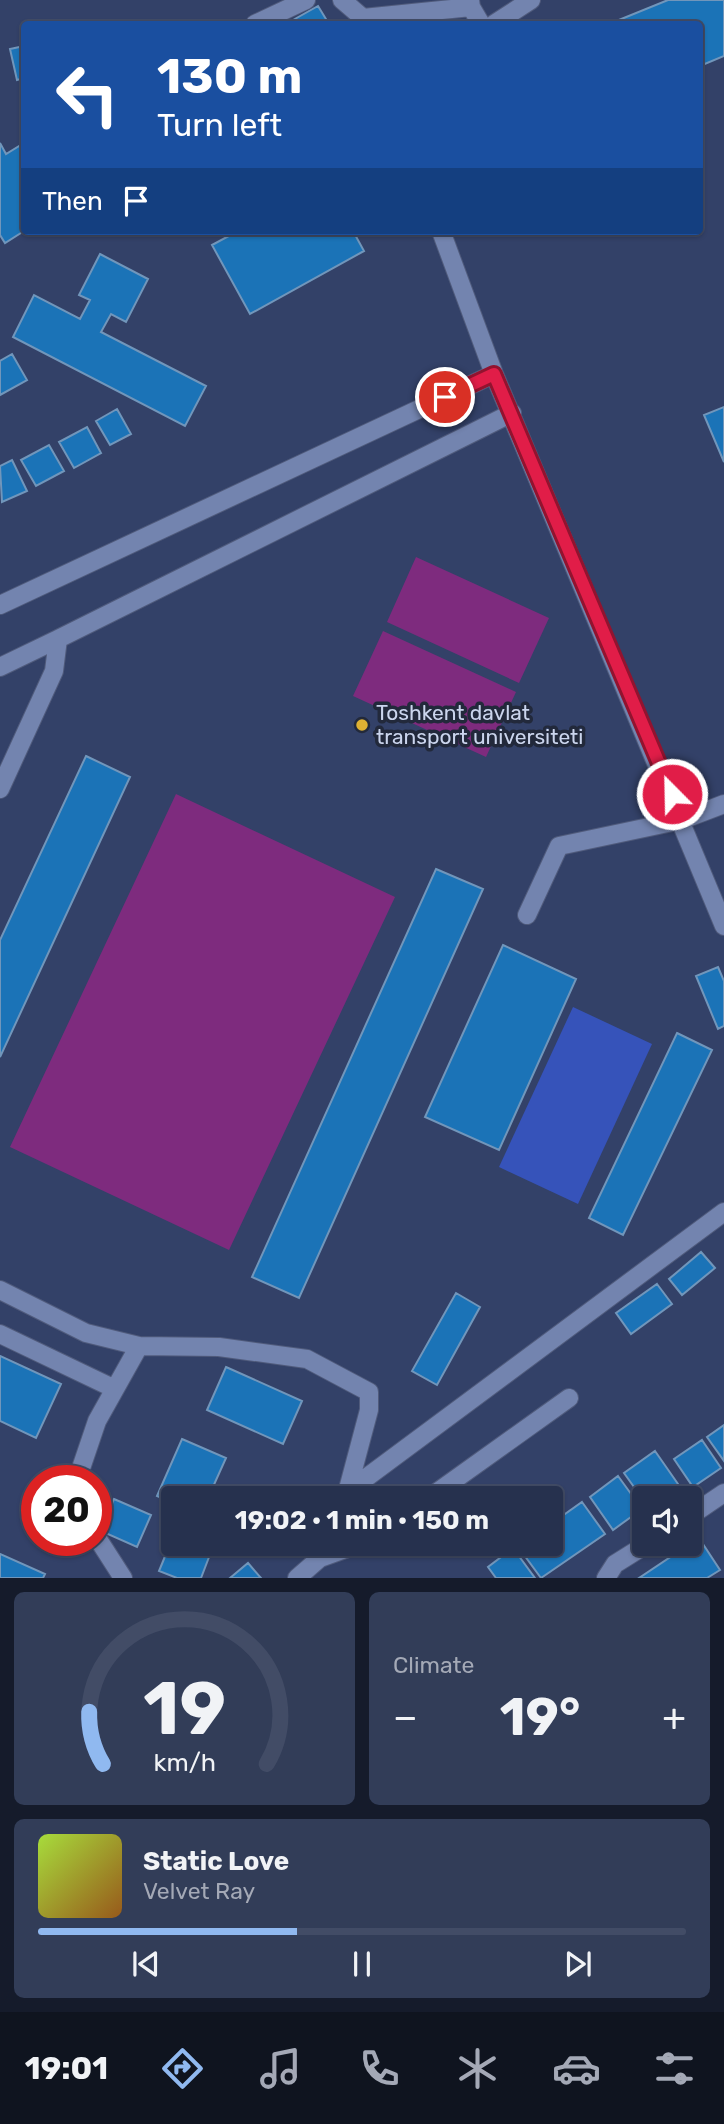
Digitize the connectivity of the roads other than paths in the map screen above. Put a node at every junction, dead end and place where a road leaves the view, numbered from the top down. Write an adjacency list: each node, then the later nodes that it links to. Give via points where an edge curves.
1 (306, 0): 5 (street)
2 (342, 0): 6 (street)
3 (531, 0): 8 (street)
4 (470, 3): 6 (street); 7 (street)
5 (262, 21)
6 (364, 21)
7 (479, 21)
8 (499, 21)
9 (443, 235): 10 (street)
10 (494, 374): 11 (street); 12 (street)
11 (512, 413): 13 (street); 17 (street)
12 (0, 605)
13 (58, 639): 14 (street); 15 (street, via 54,671)
14 (0, 667)
15 (0, 789)
16 (724, 804): 17 (street)
17 (682, 820): 18 (street, via 559,846); 19 (street)
18 (527, 915)
19 (724, 926)
20 (724, 1212): 28 (street)
21 (0, 1290): 23 (street, via 86,1333)
22 (0, 1334): 24 (street)
23 (139, 1346): 24 (street); 27 (street, via 219,1347 307,1359 369,1392 369,1410)
24 (115, 1389): 26 (street, via 97,1421)
25 (569, 1398): 29 (street)
26 (83, 1465)
27 (348, 1486)
28 (357, 1486)
29 (446, 1486)
30 (724, 1493): 31 (street)
31 (702, 1508)
32 (632, 1553): 37 (street, via 615,1564)
33 (109, 1556): 35 (street)
34 (318, 1556): 36 (street)
35 (123, 1578)
36 (297, 1578)
37 (606, 1578)

